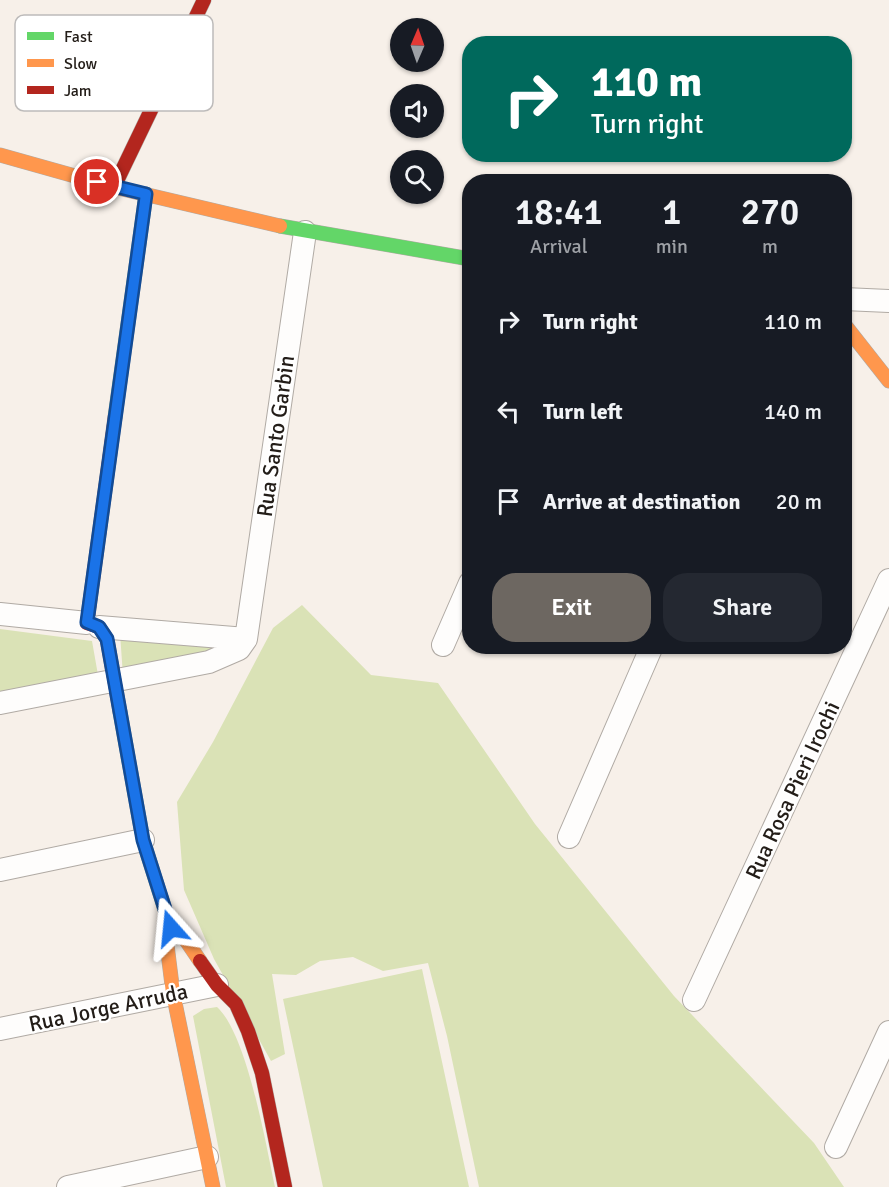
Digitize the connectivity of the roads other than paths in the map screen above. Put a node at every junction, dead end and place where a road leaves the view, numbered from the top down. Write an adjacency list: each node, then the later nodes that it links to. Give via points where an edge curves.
1 (204, 0): 2 (street)
2 (197, 15)
3 (151, 111): 5 (street)
4 (0, 156): 5 (street)
5 (114, 187): 6 (street)
6 (146, 194): 7 (street); 16 (street)
7 (305, 232): 8 (street); 17 (street, Rua Santo Garbin)
8 (462, 258)
9 (852, 299): 10 (street)
10 (889, 301)
11 (852, 334): 12 (street)
12 (889, 381)
13 (889, 580): 28 (street, Rua Rosa Pieri Irochi)
14 (462, 601): 18 (street)
15 (0, 614): 16 (street)
16 (93, 625): 17 (street); 20 (street, via 107,639)
17 (246, 639): 20 (street, via 239,649 209,662)
18 (443, 645)
19 (649, 654): 22 (street)
20 (114, 681): 21 (street); 23 (street)
21 (0, 703)
22 (569, 837)
23 (143, 840): 24 (street); 25 (street)
24 (0, 870)
25 (171, 928): 26 (street, via 177,929); 27 (street, via 166,943)
26 (217, 985): 27 (street, Rua Jorge Arruda); 35 (street, via 236,1004 262,1073)
27 (173, 993): 29 (street, Rua Jorge Arruda); 32 (street)
28 (694, 1000)
29 (0, 1029)
30 (889, 1032): 31 (street)
31 (836, 1147)
32 (207, 1157): 33 (street); 34 (street)
33 (68, 1187)
34 (213, 1187)
35 (285, 1187)

